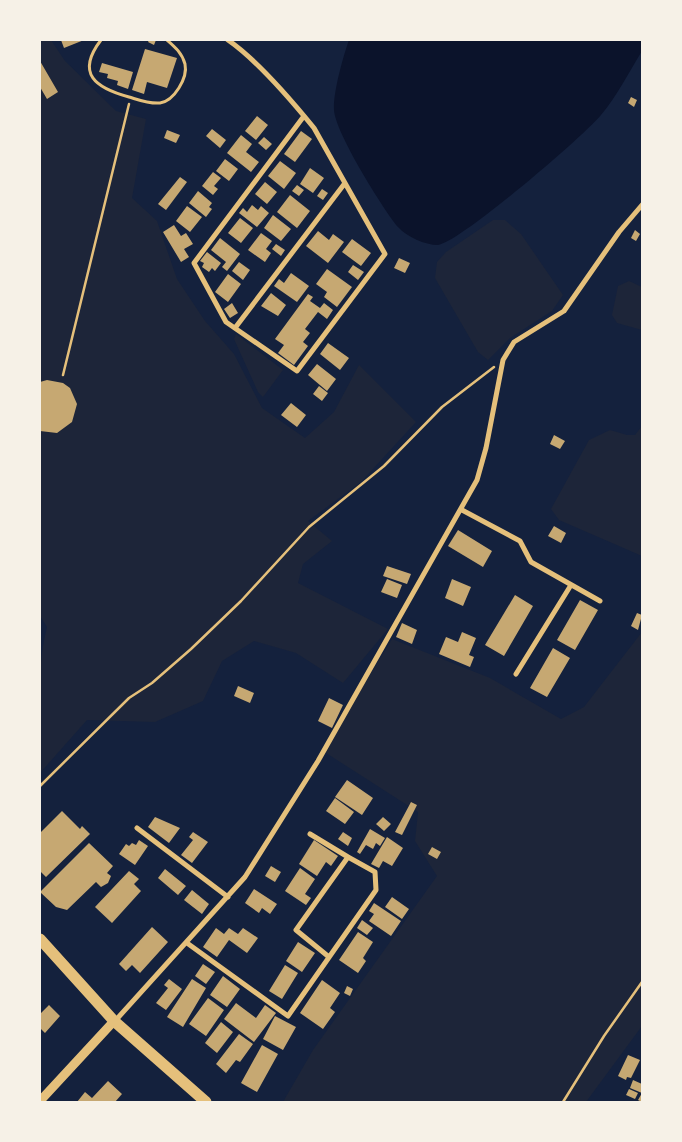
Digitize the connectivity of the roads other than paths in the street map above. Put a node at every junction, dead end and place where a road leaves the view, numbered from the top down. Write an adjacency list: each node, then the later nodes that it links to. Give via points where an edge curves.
1 (101, 40): 2 (lane, via 91,53 92,78 107,91 162,103 172,97 182,82 186,66 179,51)
2 (167, 40)
3 (228, 40): 4 (street)
4 (304, 116): 5 (street); 7 (street, via 194,263 226,322)
5 (345, 182): 7 (street); 7 (street, via 386,254 380,262 297,371)
6 (642, 205): 8 (street, via 619,232 564,311 514,342 503,360 477,480)
7 (235, 328)
8 (462, 510): 9 (street, via 520,541 531,562); 15 (street, via 318,761 245,877)
9 (571, 585): 10 (street); 11 (street)
10 (600, 601)
11 (516, 674)
12 (137, 828): 15 (street)
13 (310, 834): 14 (street)
14 (348, 857): 18 (street, via 375,872 376,890); 18 (street, via 296,930)
15 (228, 897): 17 (street)
16 (40, 939): 19 (highway)
17 (187, 943): 18 (street, via 288,1016); 19 (street)
18 (329, 956)
19 (114, 1021): 20 (street); 21 (highway)
20 (40, 1101)
21 (206, 1102)

